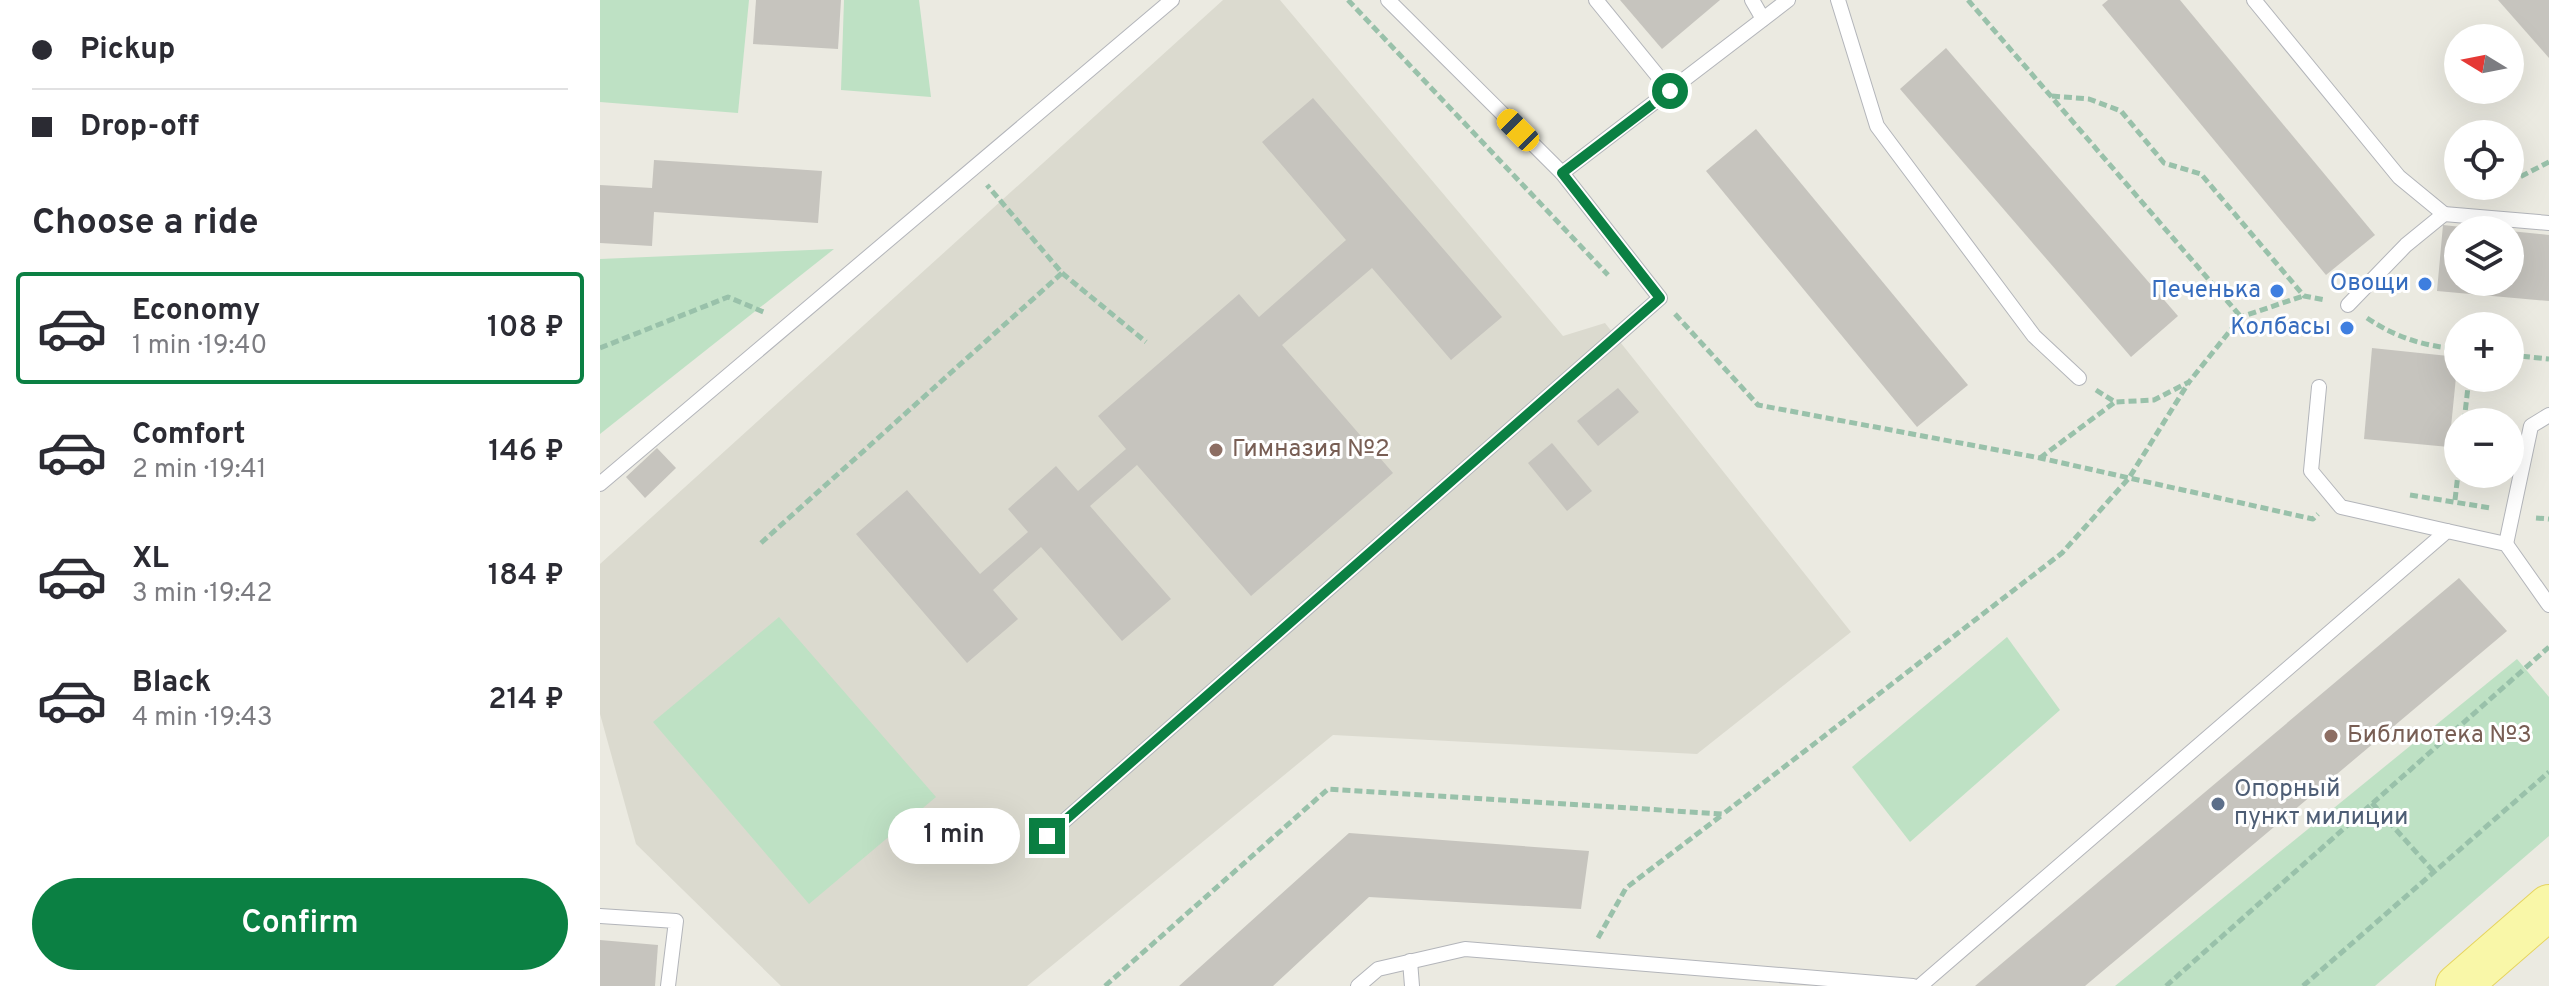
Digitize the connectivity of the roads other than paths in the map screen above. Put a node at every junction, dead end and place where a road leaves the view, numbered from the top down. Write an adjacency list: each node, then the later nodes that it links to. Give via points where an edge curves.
1 (1172, 0): 17 (lane)
2 (1388, 0): 10 (lane)
3 (1596, 0): 9 (lane)
4 (1752, 0): 8 (lane)
5 (1788, 0): 8 (lane)
6 (1838, 0): 14 (lane, via 1877,126 2034,336)
7 (2254, 0): 11 (lane, via 2399,177)
8 (1763, 19): 9 (lane)
9 (1670, 91): 10 (lane)
10 (1562, 173): 21 (lane, via 1660,298)
11 (2444, 214): 12 (lane); 13 (lane)
12 (2549, 223)
13 (2348, 305)
14 (2079, 378)
15 (2319, 387): 18 (lane, via 2311,471 2341,507)
16 (2549, 415): 19 (lane, via 2531,426)
17 (600, 484)
18 (2447, 531): 19 (lane); 29 (lane)
19 (2506, 544): 20 (lane)
20 (2549, 605)
21 (1047, 836)
22 (2549, 907): 30 (main road)
23 (600, 916): 25 (lane, via 676,921)
24 (1410, 961): 26 (lane, via 1378,969); 27 (lane); 28 (lane, via 1465,949)
25 (668, 986)
26 (1358, 986)
27 (1412, 986)
28 (1913, 986)
29 (1920, 986)
30 (2458, 986)

